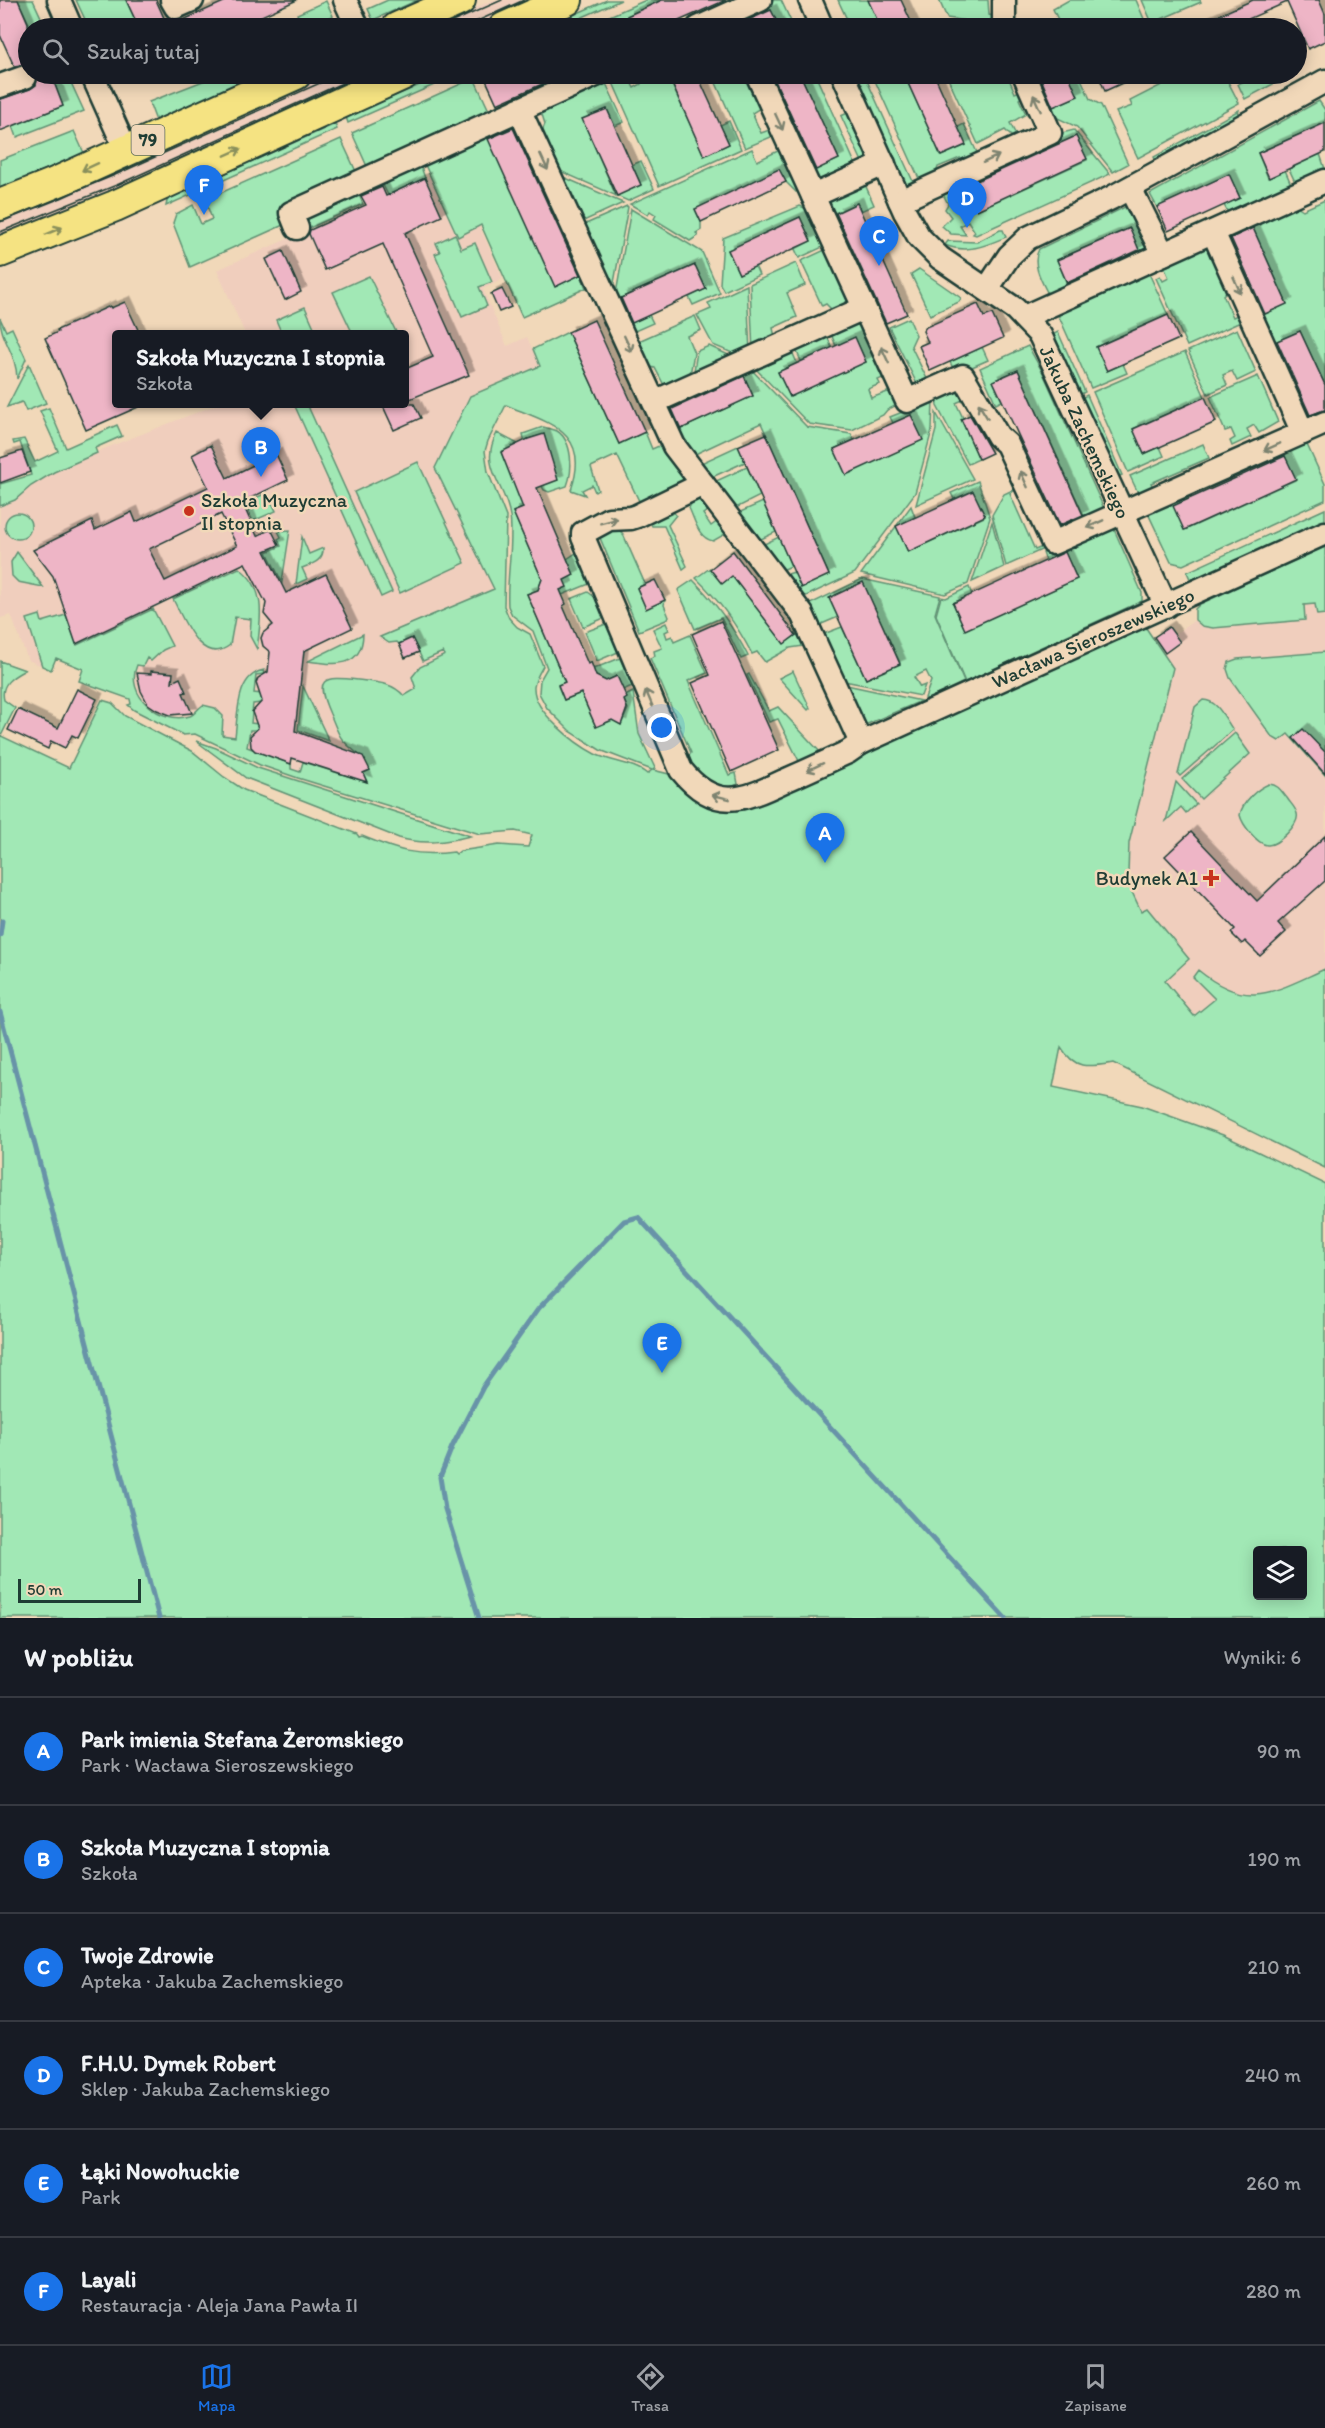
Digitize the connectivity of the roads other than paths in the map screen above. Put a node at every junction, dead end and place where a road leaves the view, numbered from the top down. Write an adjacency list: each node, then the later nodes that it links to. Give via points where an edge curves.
1 (58, 0): 10 (street)
2 (172, 0): 3 (street, via 176,7)
3 (192, 0)
4 (345, 0): 11 (street)
5 (460, 0): 12 (main road)
6 (567, 0): 13 (main road)
7 (760, 0): 14 (street)
8 (810, 0): 15 (street)
9 (1004, 0): 16 (street)
10 (66, 18)
11 (353, 18)
12 (420, 18)
13 (526, 18)
14 (737, 18)
15 (818, 18)
16 (1004, 18)
17 (18, 80): 26 (street)
18 (1325, 81): 31 (street)
19 (96, 84): 28 (street)
20 (274, 84): 28 (main road, 79)
21 (382, 84): 37 (main road, 79, one-way to 21, via 115,206)
22 (575, 84): 27 (street)
23 (762, 84): 32 (street, one-way to 32)
24 (848, 84): 29 (street, Jakuba Zachemskiego)
25 (1028, 84): 33 (street, one-way to 25, via 1050,133)
26 (0, 86)
27 (519, 109): 35 (street, via 291,213); 42 (street, one-way to 42)
28 (126, 150): 34 (main road, 79, one-way to 34)
29 (884, 164): 32 (street); 33 (street, Jakuba Zachemskiego)
30 (1325, 181): 36 (street)
31 (1130, 188): 38 (street); 39 (street, via 1021,243)
32 (813, 196): 40 (street)
33 (900, 201): 39 (street, Jakuba Zachemskiego, via 930,249)
34 (0, 206)
35 (297, 228)
36 (1213, 232): 38 (street); 44 (street, one-way to 44)
37 (0, 252)
38 (1163, 255): 41 (street)
39 (987, 289): 41 (street, Jakuba Zachemskiego)
40 (864, 308): 42 (street); 46 (street, one-way to 40, via 1053,543 1007,444 998,436 963,376 907,401)
41 (1024, 317): 46 (street, Jakuba Zachemskiego, via 1038,331 1053,359)
42 (654, 402): 45 (street, via 674,446)
43 (1325, 423): 44 (street)
44 (1303, 433): 46 (street, one-way to 46)
45 (703, 484): 49 (street, via 802,614); 49 (street, Wacława Sieroszewskiego, one-way to 45, via 744,798 714,796 690,782 674,756 583,541 583,533 615,518 631,519)
46 (1122, 513): 48 (street, Jakuba Zachemskiego)
47 (1325, 534): 48 (street, Wacława Sieroszewskiego)
48 (1166, 606): 49 (street, Wacława Sieroszewskiego)
49 (861, 743)

